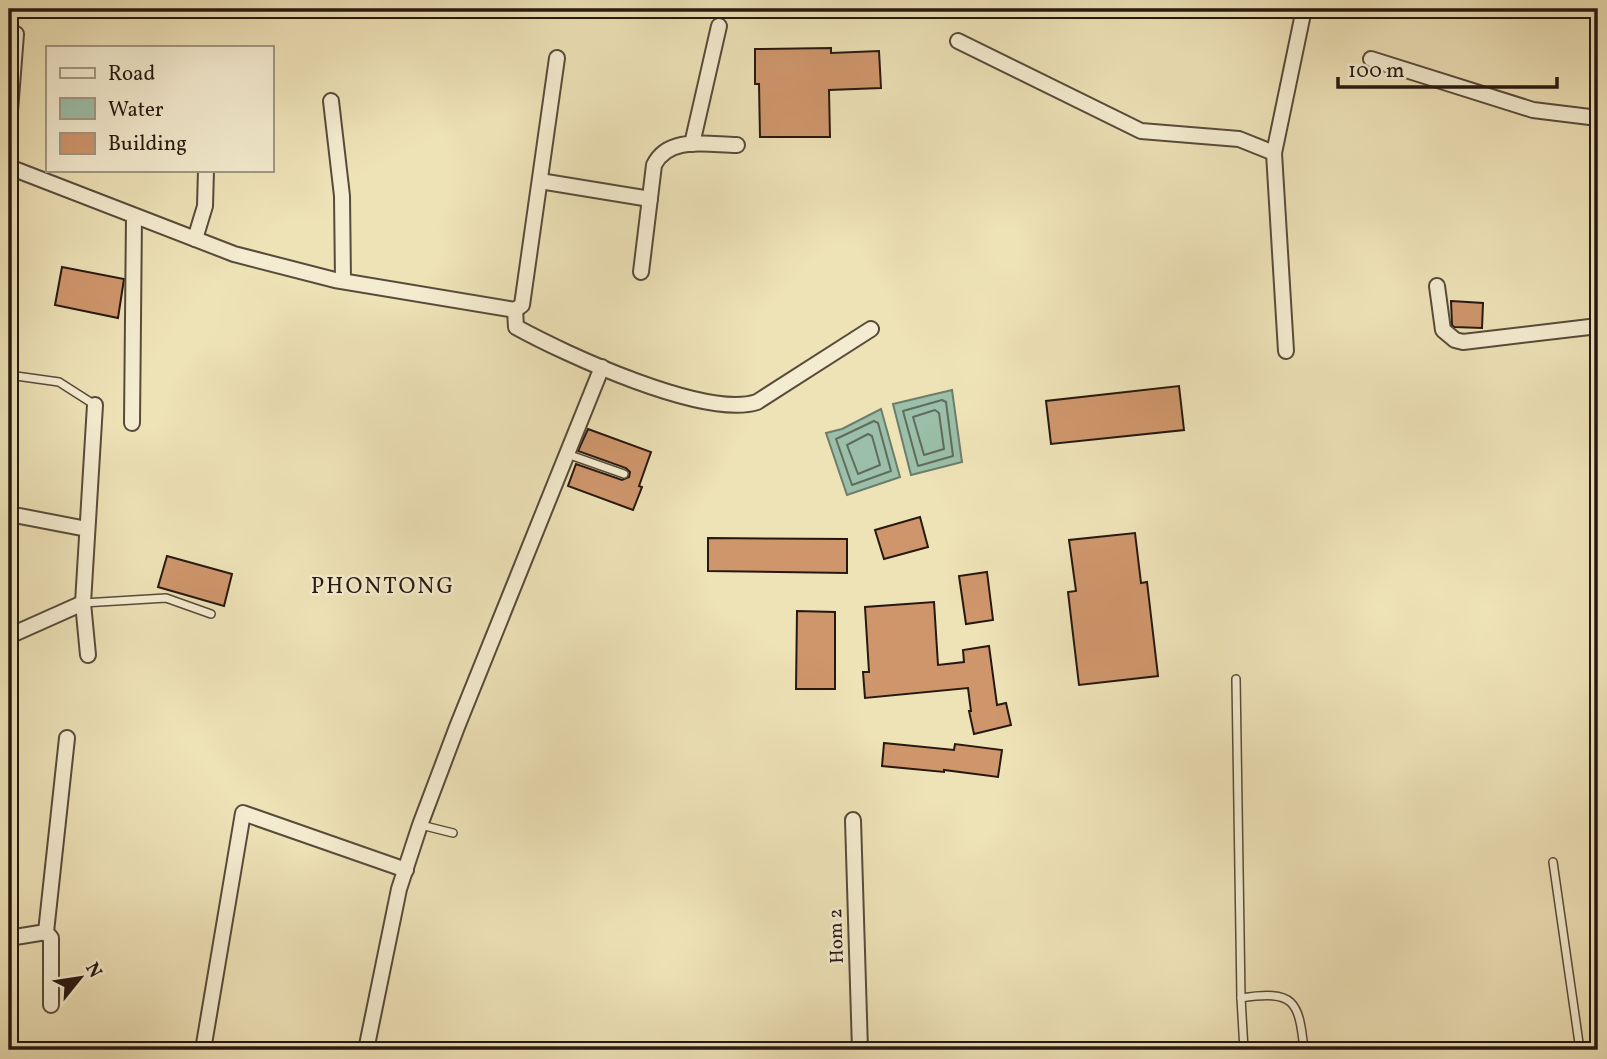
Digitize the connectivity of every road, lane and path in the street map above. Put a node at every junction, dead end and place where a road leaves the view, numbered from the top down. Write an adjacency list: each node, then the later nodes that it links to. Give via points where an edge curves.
1 (1304, 9): 12 (street)
2 (719, 26): 10 (street)
3 (16, 34): 9 (street)
4 (958, 41): 12 (street, via 1141,131 1239,139)
5 (557, 58): 15 (street)
6 (1371, 59): 8 (street, via 1533,110)
7 (331, 101): 20 (street, via 342,196)
8 (1598, 118)
9 (9, 124)
10 (692, 144): 11 (street); 16 (street, via 671,147 659,156)
11 (737, 145)
12 (1274, 153): 25 (street)
13 (9, 167): 17 (street)
14 (206, 172): 18 (street, via 205,206)
15 (540, 181): 16 (street); 22 (street, via 523,305)
16 (650, 199): 19 (street)
17 (134, 216): 18 (street); 29 (street)
18 (195, 239): 20 (street, via 234,254)
19 (641, 272)
20 (343, 281): 22 (street)
21 (1437, 285): 23 (street, via 1443,330 1455,341)
22 (514, 310): 26 (street, via 516,327)
23 (1598, 326)
24 (871, 329): 26 (street, via 746,405 700,399)
25 (1286, 351)
26 (602, 367): 30 (street)
27 (9, 375): 28 (lane, via 59,382)
28 (95, 405): 33 (street)
29 (132, 423)
30 (567, 454): 31 (lane); 41 (street)
31 (624, 474)
32 (9, 514): 33 (street)
33 (87, 529): 34 (street)
34 (83, 603): 35 (lane, via 166,598); 36 (street); 37 (street)
35 (211, 614)
36 (9, 636)
37 (89, 655)
38 (1236, 679): 47 (lane)
39 (67, 738): 45 (street)
40 (853, 820): 51 (street, Hom 2)
41 (420, 825): 42 (lane); 44 (street)
42 (453, 833)
43 (1553, 862): 54 (lane)
44 (406, 870): 49 (street, via 243,813); 50 (street)
45 (46, 932): 46 (street); 48 (street, via 51,938)
46 (9, 938)
47 (1241, 998): 52 (lane); 53 (lane, via 1271,995 1294,1004 1301,1019)
48 (51, 1005)
49 (203, 1050)
50 (366, 1050)
51 (860, 1050)
52 (1244, 1050)
53 (1304, 1050)
54 (1580, 1050)

